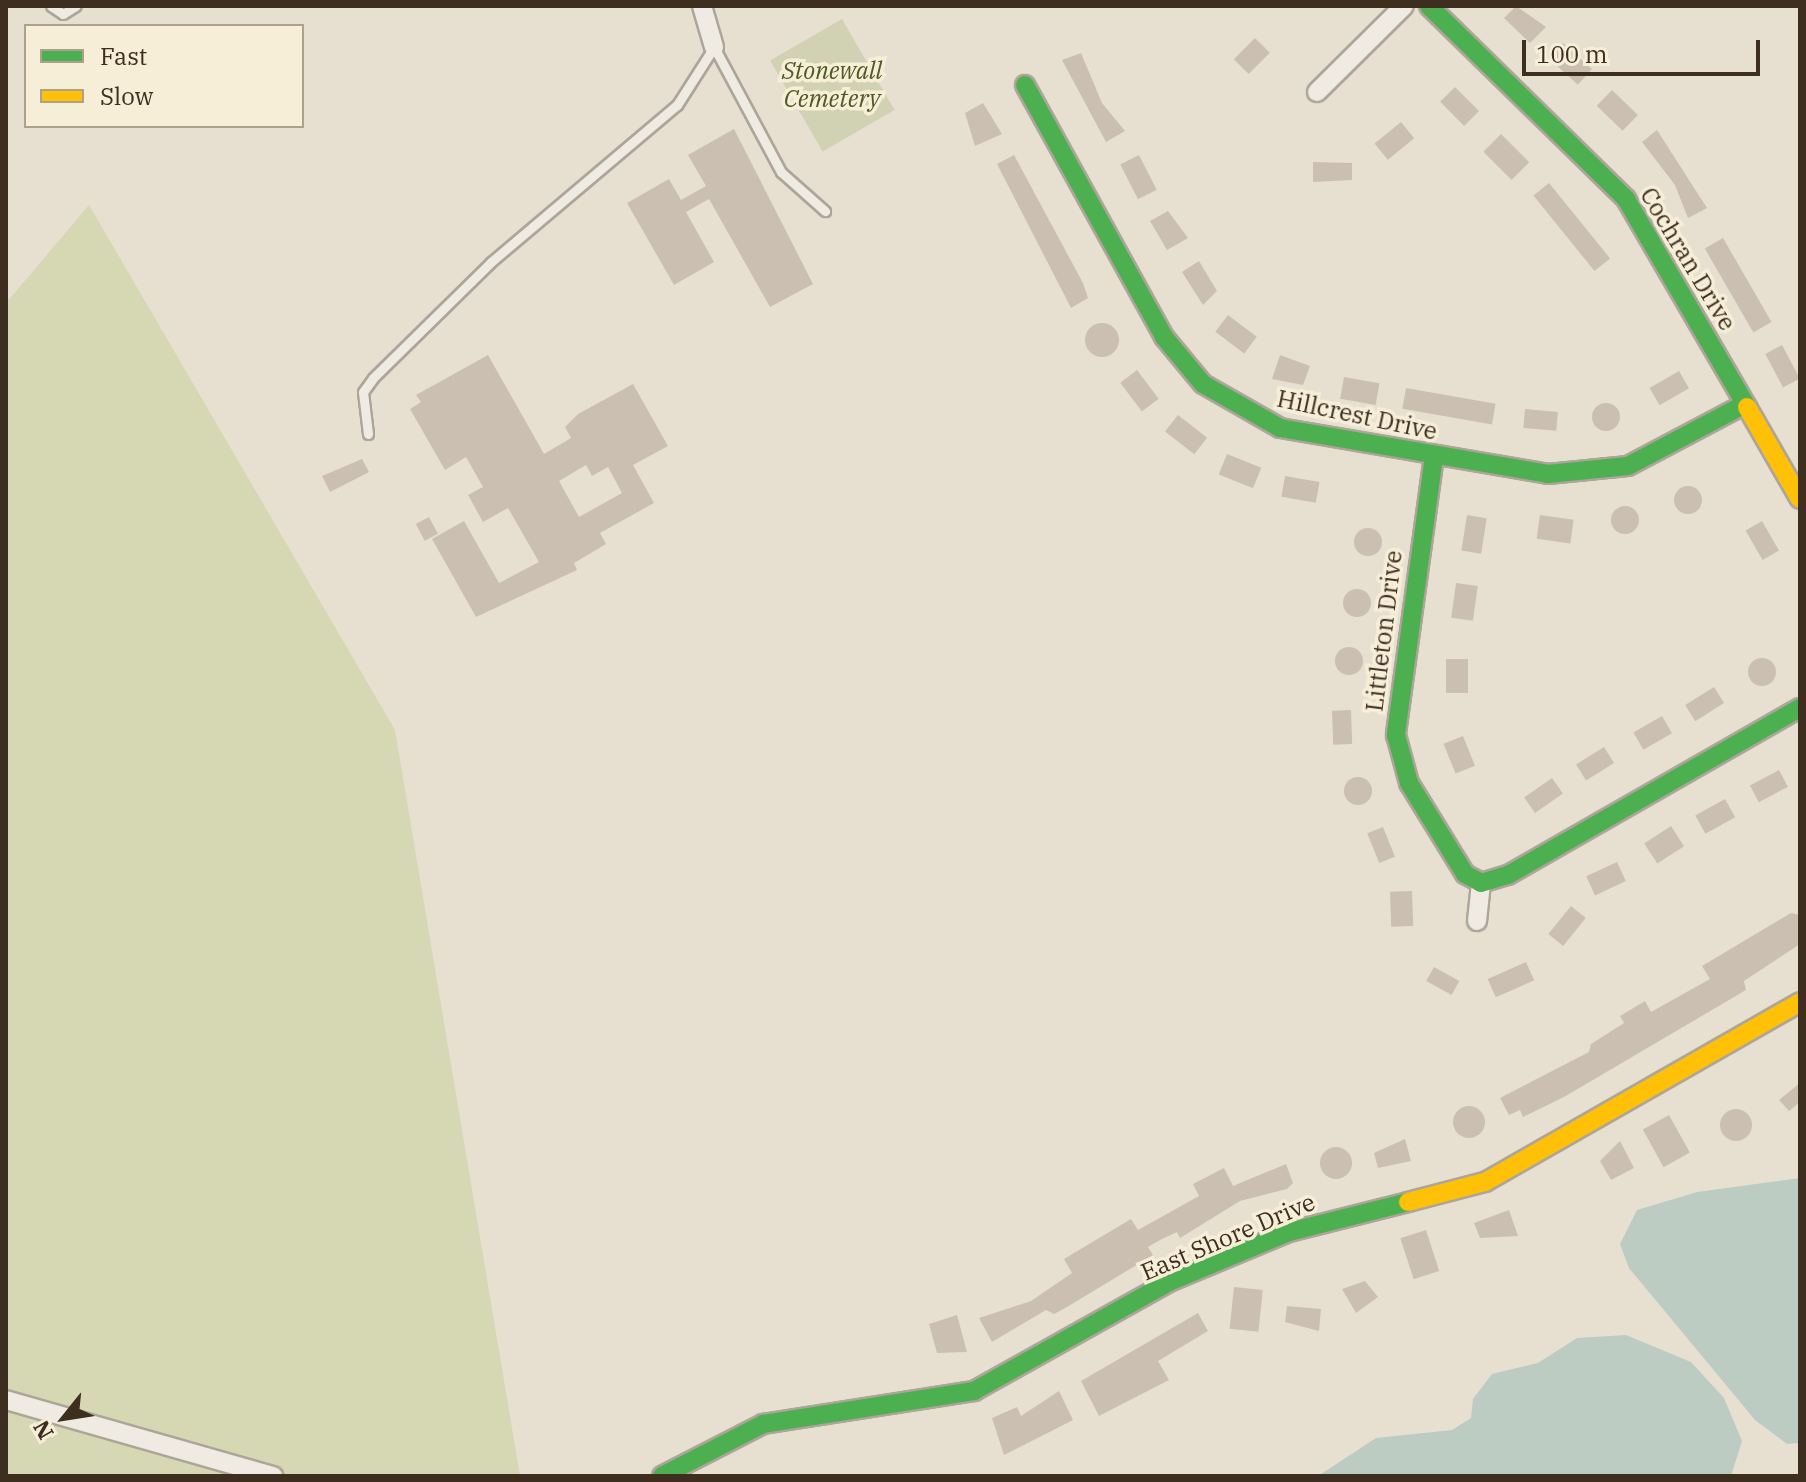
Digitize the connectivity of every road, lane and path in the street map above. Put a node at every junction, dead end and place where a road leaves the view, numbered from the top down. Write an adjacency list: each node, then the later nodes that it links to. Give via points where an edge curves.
1 (51, 6): 2 (lane, via 63,14)
2 (76, 6)
3 (702, 6): 6 (street)
4 (1404, 6): 8 (street)
5 (1429, 6): 10 (street, Cochran Drive, via 1626,199)
6 (714, 47): 9 (lane, via 781,172); 11 (lane, via 677,105 491,262 373,378 363,392)
7 (1025, 85): 12 (street, Hillcrest Drive, via 1164,337 1203,384 1280,428)
8 (1317, 92)
9 (825, 211)
10 (1745, 404): 12 (street, Hillcrest Drive, via 1658,455 1601,473 1548,474); 13 (street, Cochran Drive)
11 (368, 434)
12 (1434, 456): 15 (street, Littleton Drive, via 1396,735 1409,783 1449,858)
13 (1800, 499)
14 (1800, 708): 15 (street, via 1508,875)
15 (1481, 883): 16 (street)
16 (1477, 921)
17 (1800, 1002): 20 (street, East Shore Drive, via 1485,1182 1289,1232 1169,1282 974,1391 763,1424)
18 (6, 1400): 19 (street)
19 (273, 1476)
20 (662, 1476)

